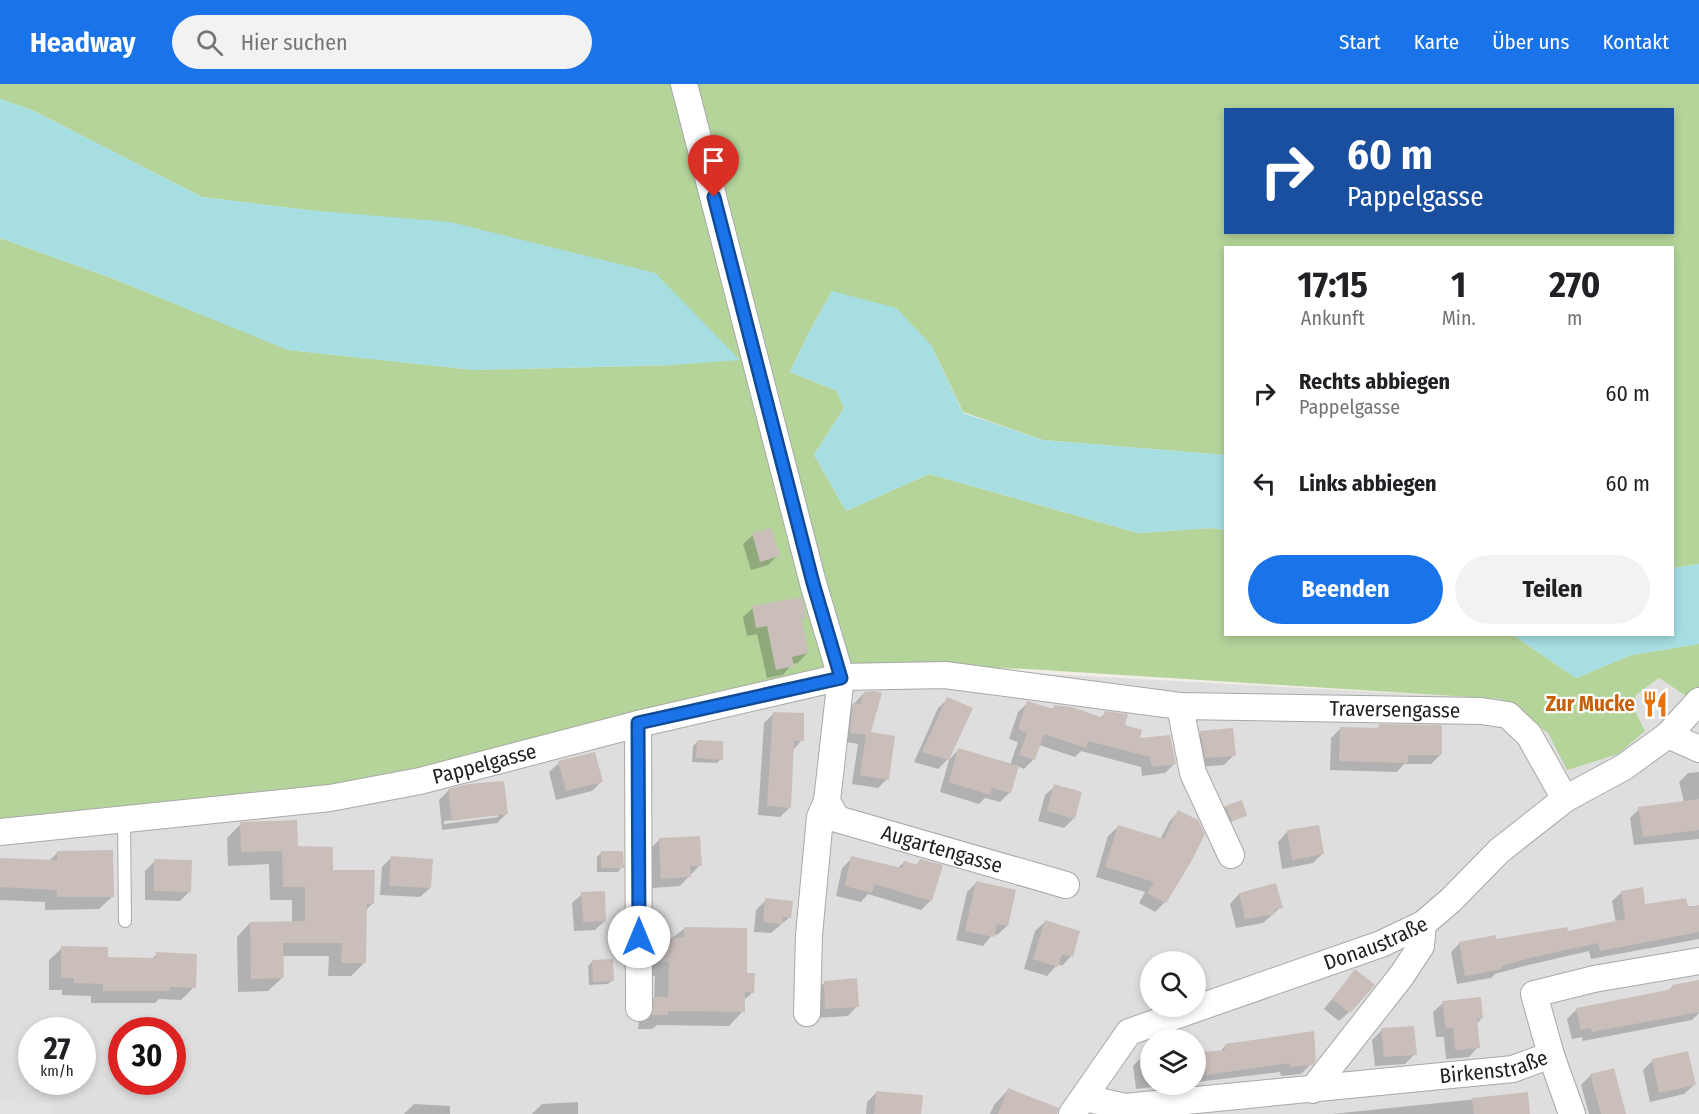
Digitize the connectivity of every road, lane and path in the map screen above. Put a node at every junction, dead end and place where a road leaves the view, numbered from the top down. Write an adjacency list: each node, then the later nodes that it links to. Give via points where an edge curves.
1 (684, 84): 2 (street)
2 (841, 678): 4 (street, Traversengasse, via 945,675); 5 (street, Pappelgasse); 9 (street)
3 (1699, 701): 6 (street, Donaustraße)
4 (1180, 706): 8 (street, Traversengasse, via 1481,711 1508,715 1529,735); 12 (street, via 1194,773)
5 (638, 723): 10 (street, Pappelgasse, via 409,783 330,798); 17 (street)
6 (1668, 735): 7 (street); 8 (street, Donaustraße, via 1624,767)
7 (1699, 749)
8 (1565, 799): 15 (street, Donaustraße, via 1499,851)
9 (827, 801): 13 (street, Augartengasse, via 837,819); 18 (street, via 819,817)
10 (124, 820): 11 (street, Pappelgasse); 14 (lane)
11 (0, 832)
12 (1231, 855)
13 (1066, 885)
14 (125, 921)
15 (1423, 924): 20 (street, via 1421,946 1402,975); 21 (street, Donaustraße, via 1381,944 1129,1032)
16 (1699, 961): 19 (street, Birkenstraße, via 1534,994)
17 (639, 1008)
18 (807, 1013)
19 (1551, 1055): 20 (street, Birkenstraße, via 1513,1069); 23 (street)
20 (1312, 1090): 22 (street, Birkenstraße)
21 (1079, 1106): 22 (street, Birkenstraße)
22 (1125, 1110)
23 (1572, 1114)

